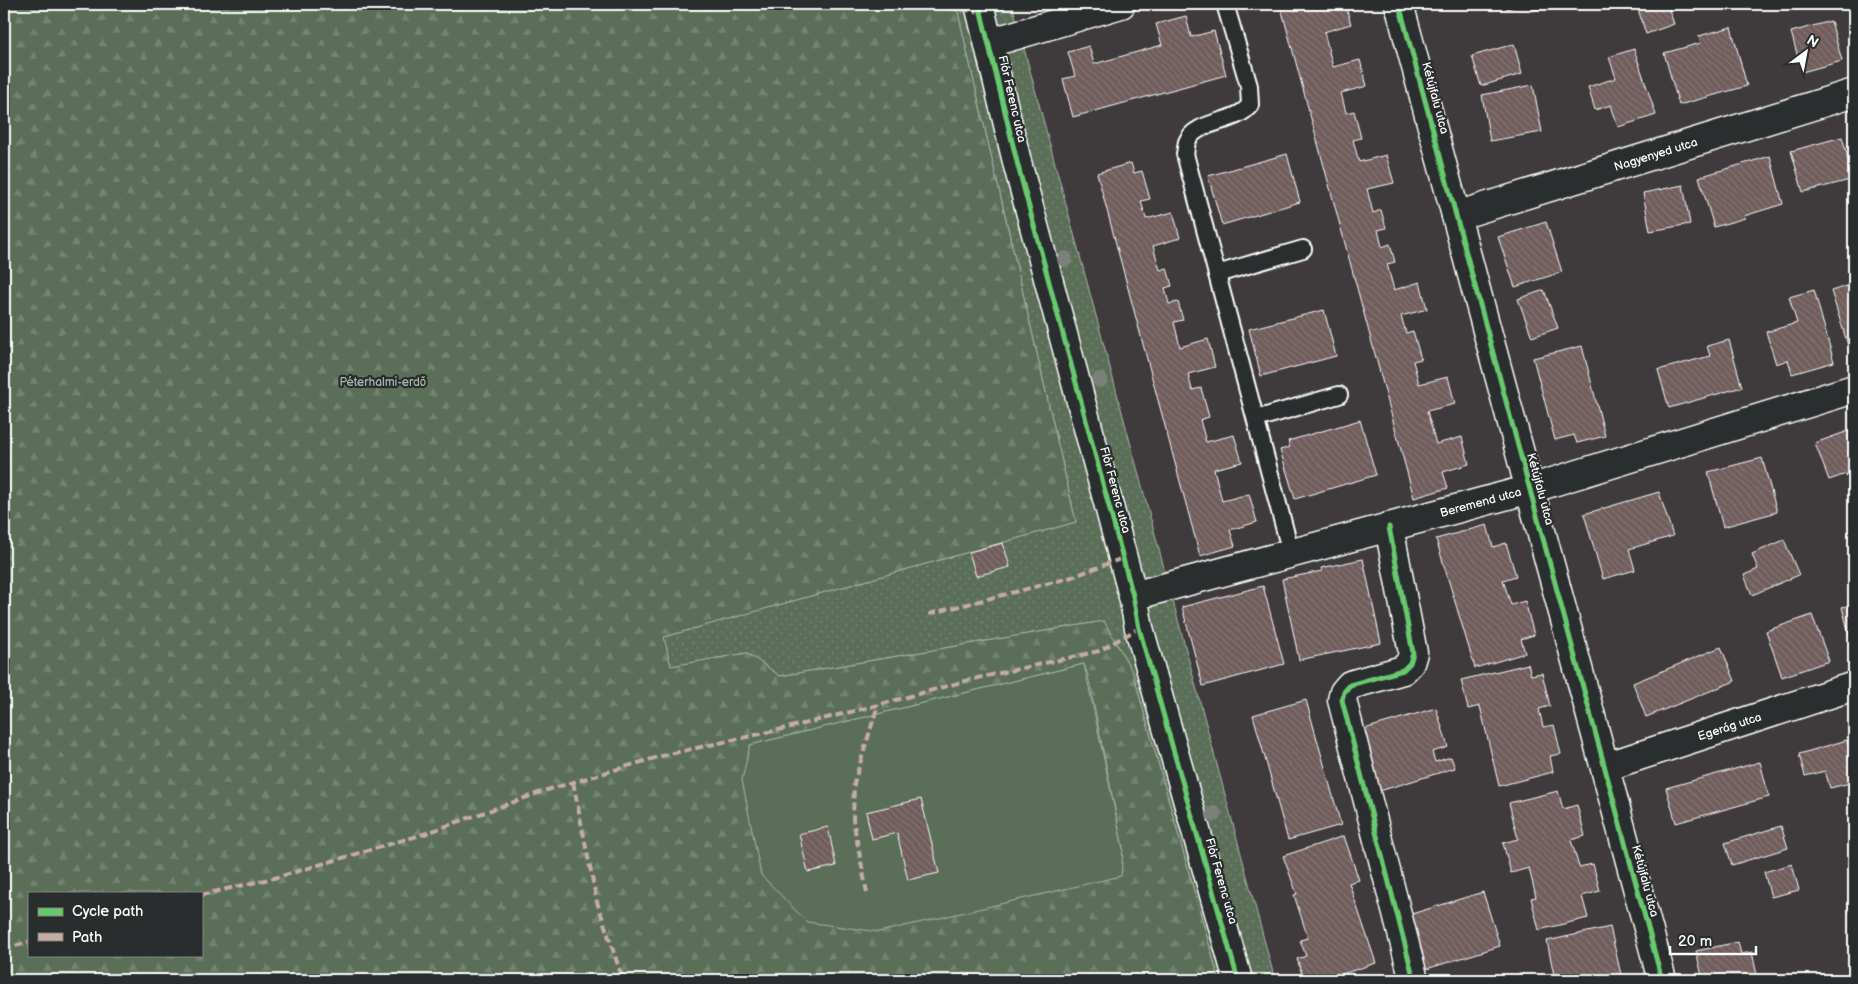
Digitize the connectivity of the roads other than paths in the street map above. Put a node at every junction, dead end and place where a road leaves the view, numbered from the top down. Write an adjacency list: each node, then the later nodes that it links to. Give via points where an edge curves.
1 (980, 4): 5 (street, Flór Ferenc utca)
2 (1121, 4): 5 (street)
3 (1225, 4): 9 (lane, via 1249,86 1250,106 1246,112 1200,129 1187,140 1185,154)
4 (1400, 4): 7 (street, Kétújfalu utca)
5 (989, 43): 16 (street, Flór Ferenc utca, via 1018,166)
6 (1854, 94): 7 (street, Nagyenyed utca)
7 (1456, 216): 13 (street, Kétújfalu utca)
8 (1304, 249): 9 (lane)
9 (1217, 274): 12 (lane)
10 (1854, 389): 13 (street, Beremend utca)
11 (1340, 394): 12 (lane)
12 (1256, 419): 15 (lane)
13 (1530, 489): 14 (street, Beremend utca); 18 (street, Kétújfalu utca)
14 (1389, 527): 15 (street, Beremend utca); 20 (street, via 1414,652 1410,664 1402,670 1350,685 1342,700)
15 (1291, 553): 16 (street, Beremend utca)
16 (1133, 596): 19 (street, Flór Ferenc utca, via 1139,628)
17 (1854, 686): 18 (street, Egerág utca)
18 (1604, 767): 21 (street, Kétújfalu utca)
19 (1238, 980)
20 (1414, 980)
21 (1662, 980)

